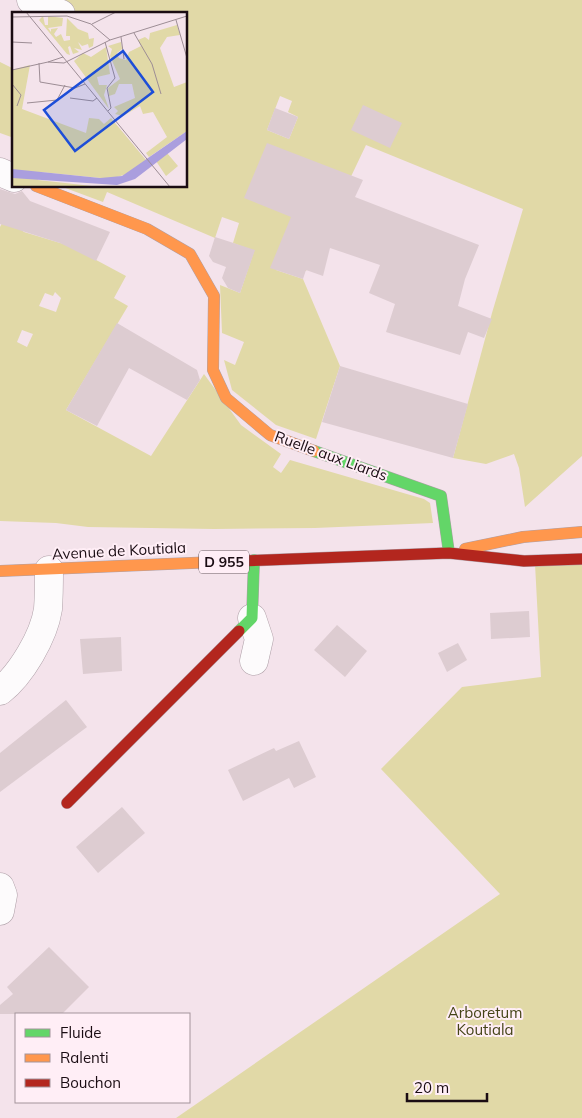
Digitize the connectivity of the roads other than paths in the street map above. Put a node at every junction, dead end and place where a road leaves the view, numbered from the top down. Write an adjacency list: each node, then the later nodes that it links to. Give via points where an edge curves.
1 (31, 0): 2 (street)
2 (57, 12)
3 (0, 172): 4 (street)
4 (12, 177)
5 (41, 188): 7 (street, Ruelle aux Liards, via 147,229 190,254 214,296 213,370 226,398 270,434 441,496)
6 (582, 532): 7 (street, Avenue de Koutiala / D 955, via 504,539)
7 (449, 553): 8 (street, Avenue de Koutiala / D 955, via 524,561); 9 (street, Avenue de Koutiala / D 955)
8 (582, 559)
9 (254, 560): 10 (street, Avenue de Koutiala / D 955); 12 (street)
10 (49, 570): 11 (street, Avenue de Koutiala / D 955); 14 (street, via 48,610 31,654 11,683)
11 (0, 571)
12 (252, 618): 13 (street, via 259,639); 15 (street)
13 (254, 661)
14 (0, 691)
15 (67, 803)
16 (0, 887): 17 (street, via 3,894)
17 (0, 911)

